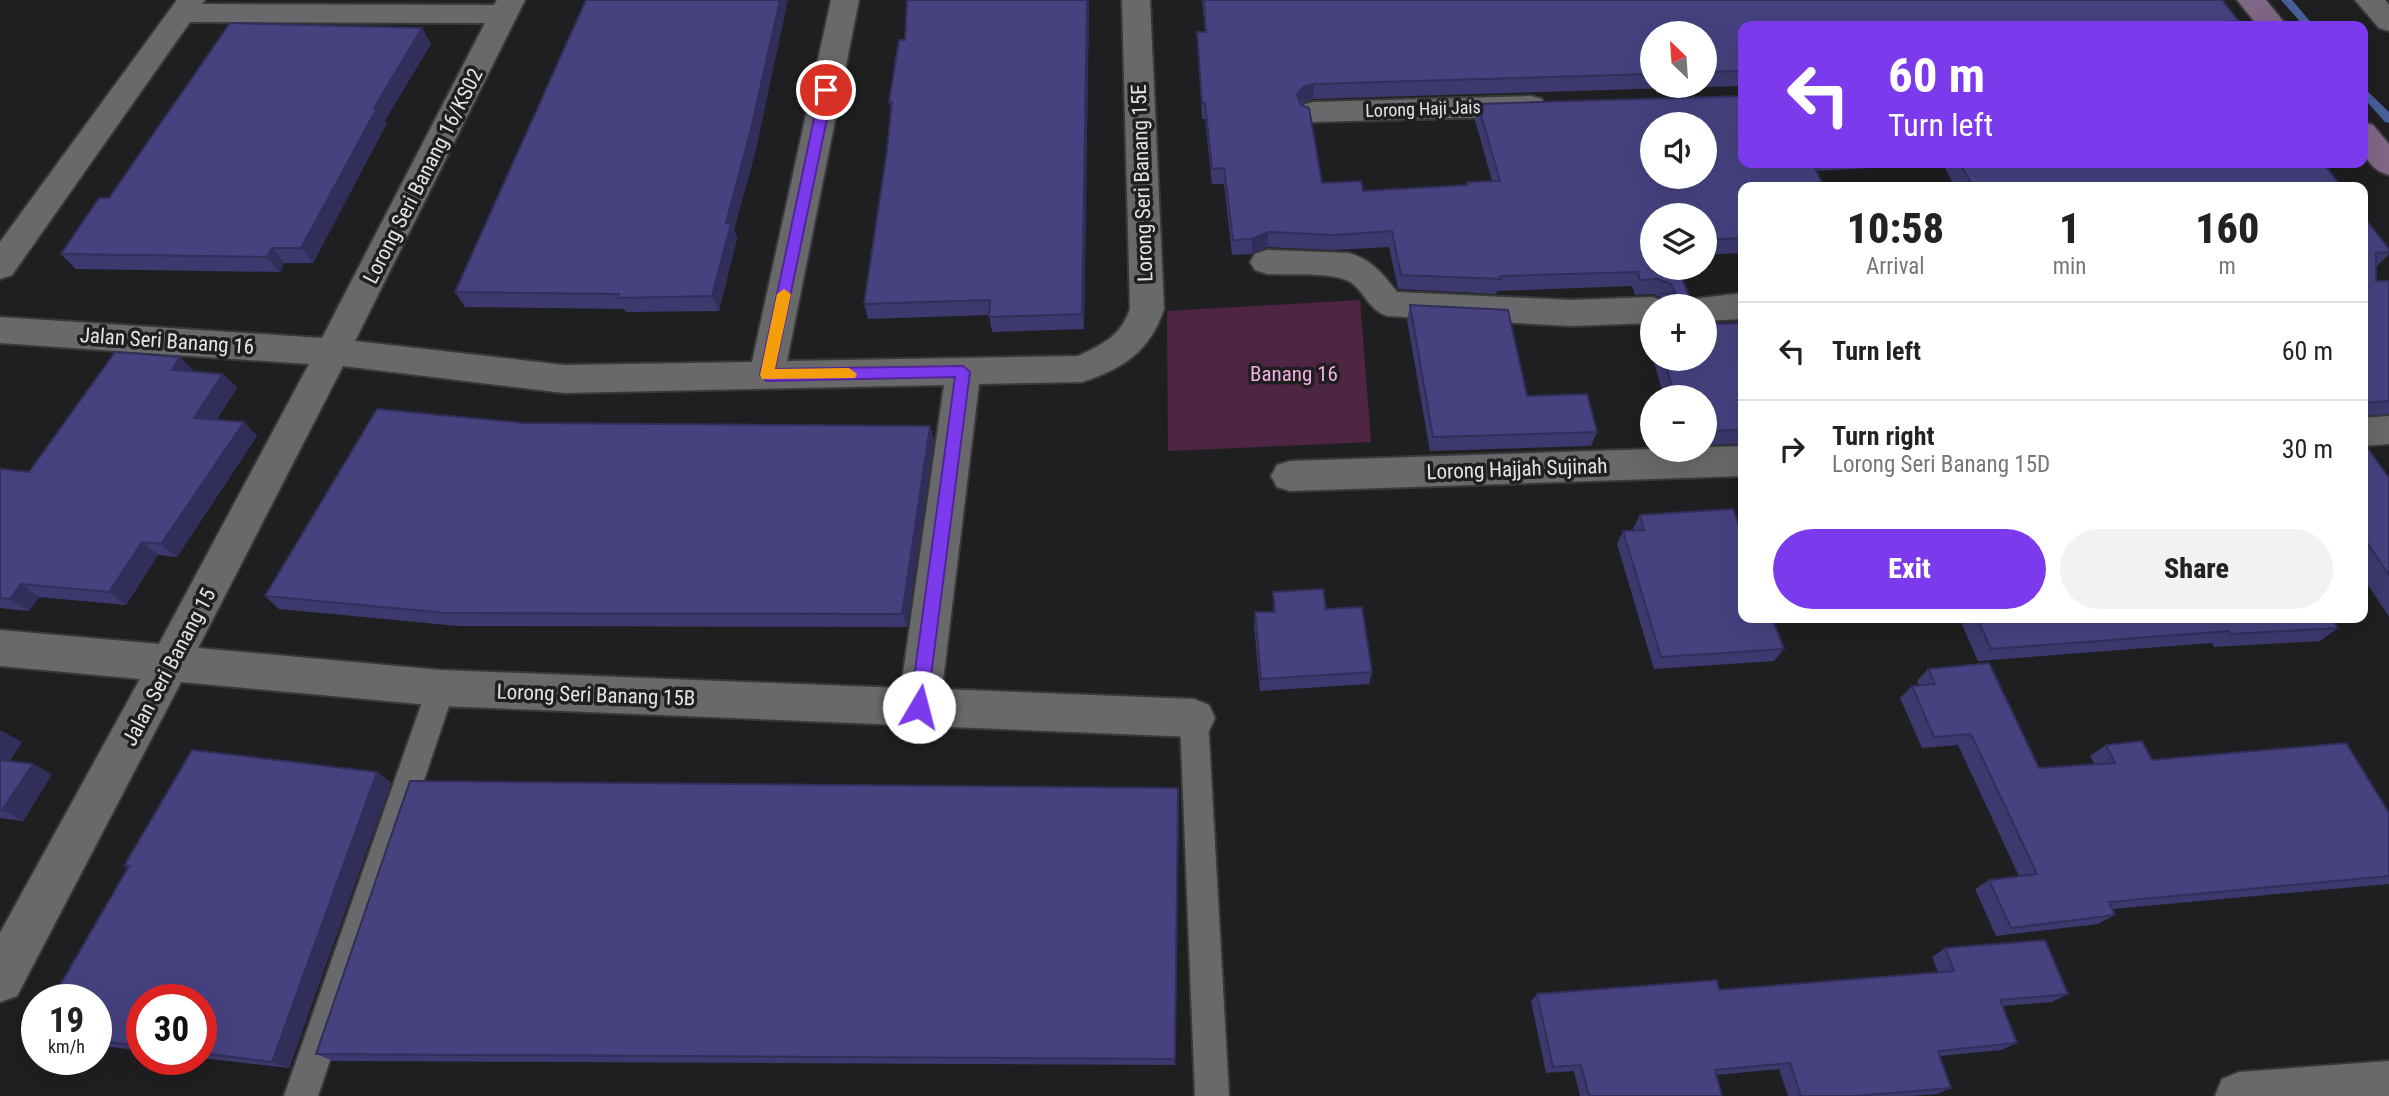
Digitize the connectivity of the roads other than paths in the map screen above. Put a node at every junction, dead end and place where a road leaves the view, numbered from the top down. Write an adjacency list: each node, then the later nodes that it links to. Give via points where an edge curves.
1 (845, 0): 21 (street)
2 (1136, 0): 20 (street, Lorong Seri Banang 15E, via 1147,309 1140,334 1116,353 1082,369)
3 (2251, 0): 7 (main road)
4 (2369, 0): 8 (street)
5 (186, 7): 6 (street); 14 (street)
6 (508, 7): 19 (street, Lorong Seri Banang 16/KS02)
7 (2269, 21)
8 (2389, 22)
9 (1564, 105): 10 (street, Lorong Haji Jais)
10 (1313, 112)
11 (2368, 139): 12 (main road)
12 (2389, 164)
13 (1267, 262): 17 (street, via 1349,265 1365,275 1388,304 1572,313)
14 (0, 267)
15 (1738, 306): 16 (street)
16 (1717, 307)
17 (1640, 310)
18 (0, 330): 19 (street, Jalan Seri Banang 16)
19 (334, 352): 21 (street, Jalan Seri Banang 16, via 564,379); 27 (street, Jalan Seri Banang 15)
20 (963, 372): 21 (street, Lorong Seri Banang 15E); 29 (street)
21 (767, 375)
22 (2389, 430): 23 (street)
23 (2368, 432)
24 (1738, 461): 25 (street, Lorong Hajjah Sujinah)
25 (1290, 477)
26 (0, 648): 27 (street, Lorong Seri Banang 15B)
27 (171, 664): 28 (street, Lorong Seri Banang 15B); 31 (street, Jalan Seri Banang 15)
28 (441, 688): 29 (street, Lorong Seri Banang 15B); 33 (lane)
29 (919, 707): 30 (street, Lorong Seri Banang 15B)
30 (1195, 718): 34 (lane)
31 (0, 979)
32 (2389, 1085): 35 (street)
33 (301, 1096)
34 (1212, 1096)
35 (2239, 1096)

